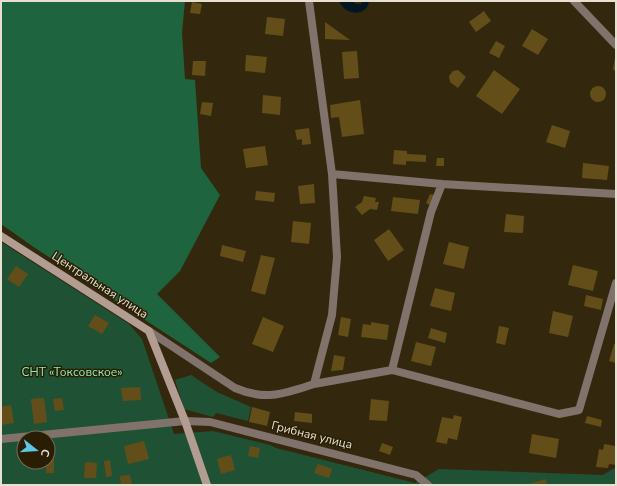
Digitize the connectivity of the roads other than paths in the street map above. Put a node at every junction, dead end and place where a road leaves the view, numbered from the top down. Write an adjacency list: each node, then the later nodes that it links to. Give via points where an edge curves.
1 (309, 1): 4 (street)
2 (574, 1): 3 (street)
3 (616, 45)
4 (332, 174): 5 (street); 11 (street, via 336,264 332,314)
5 (442, 184): 6 (street); 10 (street, via 431,212)
6 (616, 194)
7 (1, 236): 9 (street, Центральная улица)
8 (616, 283): 10 (street, via 580,410 559,414)
9 (149, 331): 11 (street, via 248,394 280,395); 12 (street, Центральная улица)
10 (392, 370): 11 (street)
11 (314, 384)
12 (186, 421): 13 (street, Грибная улица); 14 (street, Центральная улица); 15 (street, Грибная улица, via 210,422 416,475)
13 (1, 439)
14 (207, 485)
15 (428, 485)

